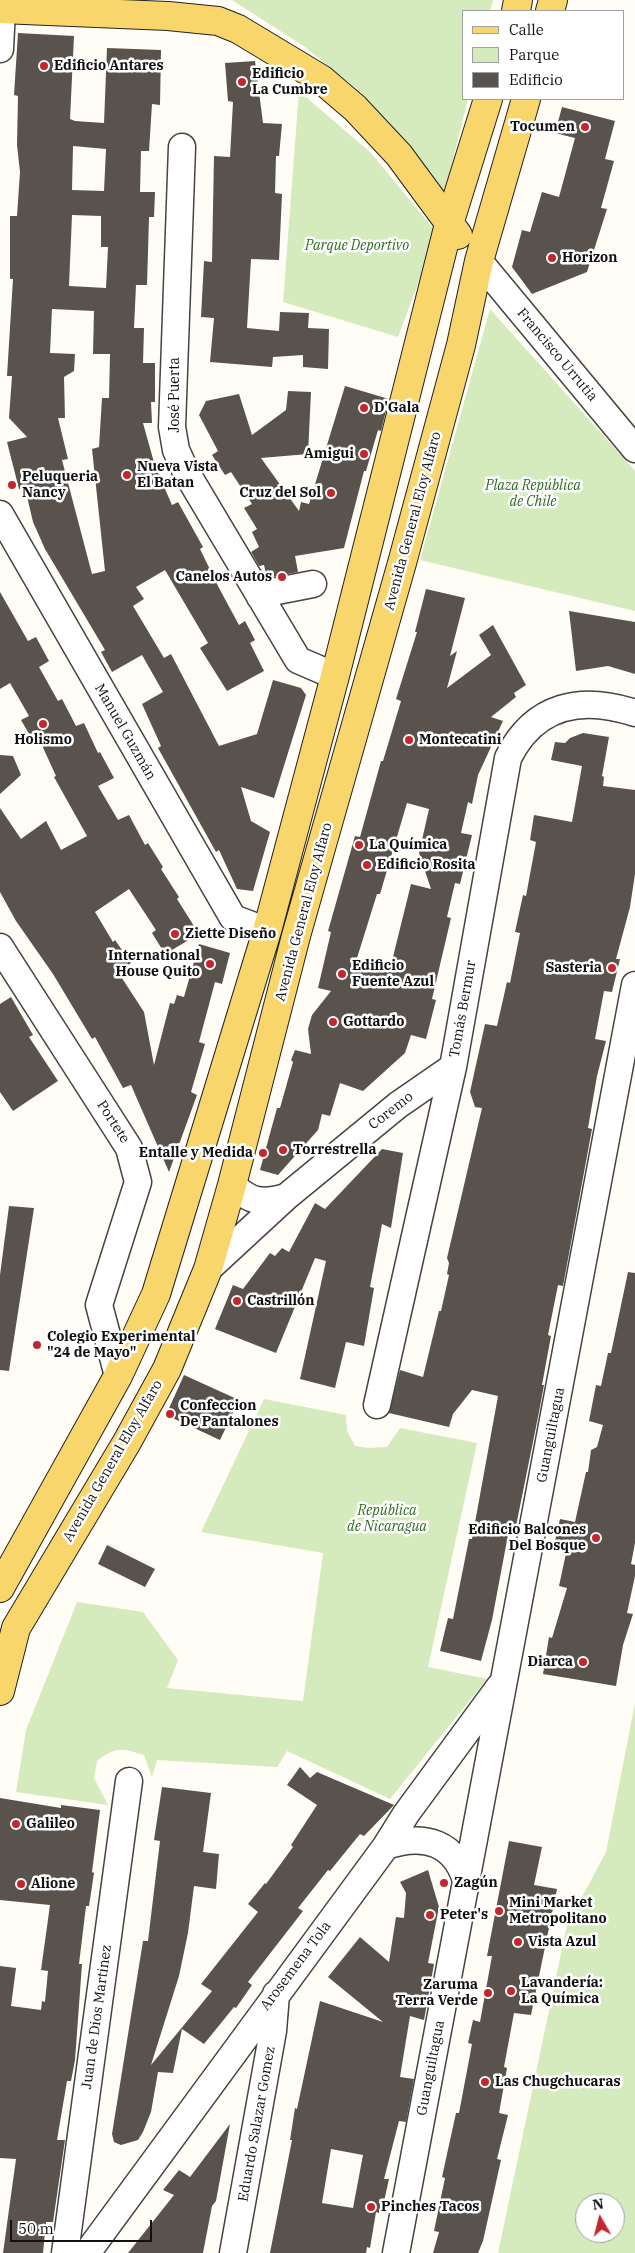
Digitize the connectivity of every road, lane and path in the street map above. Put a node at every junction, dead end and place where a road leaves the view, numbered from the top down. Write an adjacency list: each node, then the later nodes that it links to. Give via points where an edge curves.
1 (171, 8): 2 (main road); 3 (main road)
2 (1, 9): 4 (street)
3 (215, 11): 8 (main road, via 342,96 399,155)
4 (0, 49)
5 (488, 100): 8 (main road)
6 (526, 100): 9 (main road, Avenida General Eloy Alfaro)
7 (182, 147): 13 (street, José Puerta, via 173,419 176,450)
8 (449, 224): 9 (main road); 14 (main road)
9 (479, 261): 10 (street, Francisco Urrutia); 20 (main road, Avenida General Eloy Alfaro, via 461,345 296,936)
10 (635, 449)
11 (0, 514): 16 (street, Manuel Guzmán, via 233,918)
12 (313, 584): 13 (street)
13 (260, 597): 14 (street, José Puerta, via 298,660)
14 (335, 676): 16 (main road)
15 (635, 713): 19 (street, Tomás Bermur, via 591,703 559,708 534,722 517,741 508,758)
16 (267, 931): 23 (main road, via 156,1294)
17 (0, 948): 23 (street, Portete, via 132,1156 138,1182 99,1305)
18 (635, 985): 26 (street, Guanguiltagua)
19 (453, 1066): 21 (street, Coremo, via 398,1105); 24 (street, Tomás Bermur)
20 (232, 1185): 21 (street, via 247,1198 269,1202); 22 (main road, Avenida General Eloy Alfaro)
21 (286, 1197): 22 (street, Coremo)
22 (208, 1269): 27 (main road, Avenida General Eloy Alfaro, via 167,1369 16,1628)
23 (118, 1376): 25 (main road)
24 (378, 1405)
25 (0, 1588)
26 (505, 1679): 29 (street, Arosemena Tola); 30 (street, Guanguiltagua)
27 (0, 1691)
28 (129, 1781): 32 (street, Juan de Dios Martinez)
29 (386, 1846): 30 (street, via 414,1839 440,1846 456,1860); 31 (street, Arosemena Tola)
30 (467, 1884): 35 (street, Guanguiltagua)
31 (276, 1994): 33 (street, Arosemena Tola); 34 (street, Eduardo Salazar Gomez, via 273,2031)
32 (65, 2253)
33 (86, 2253)
34 (234, 2253)
35 (396, 2253)

